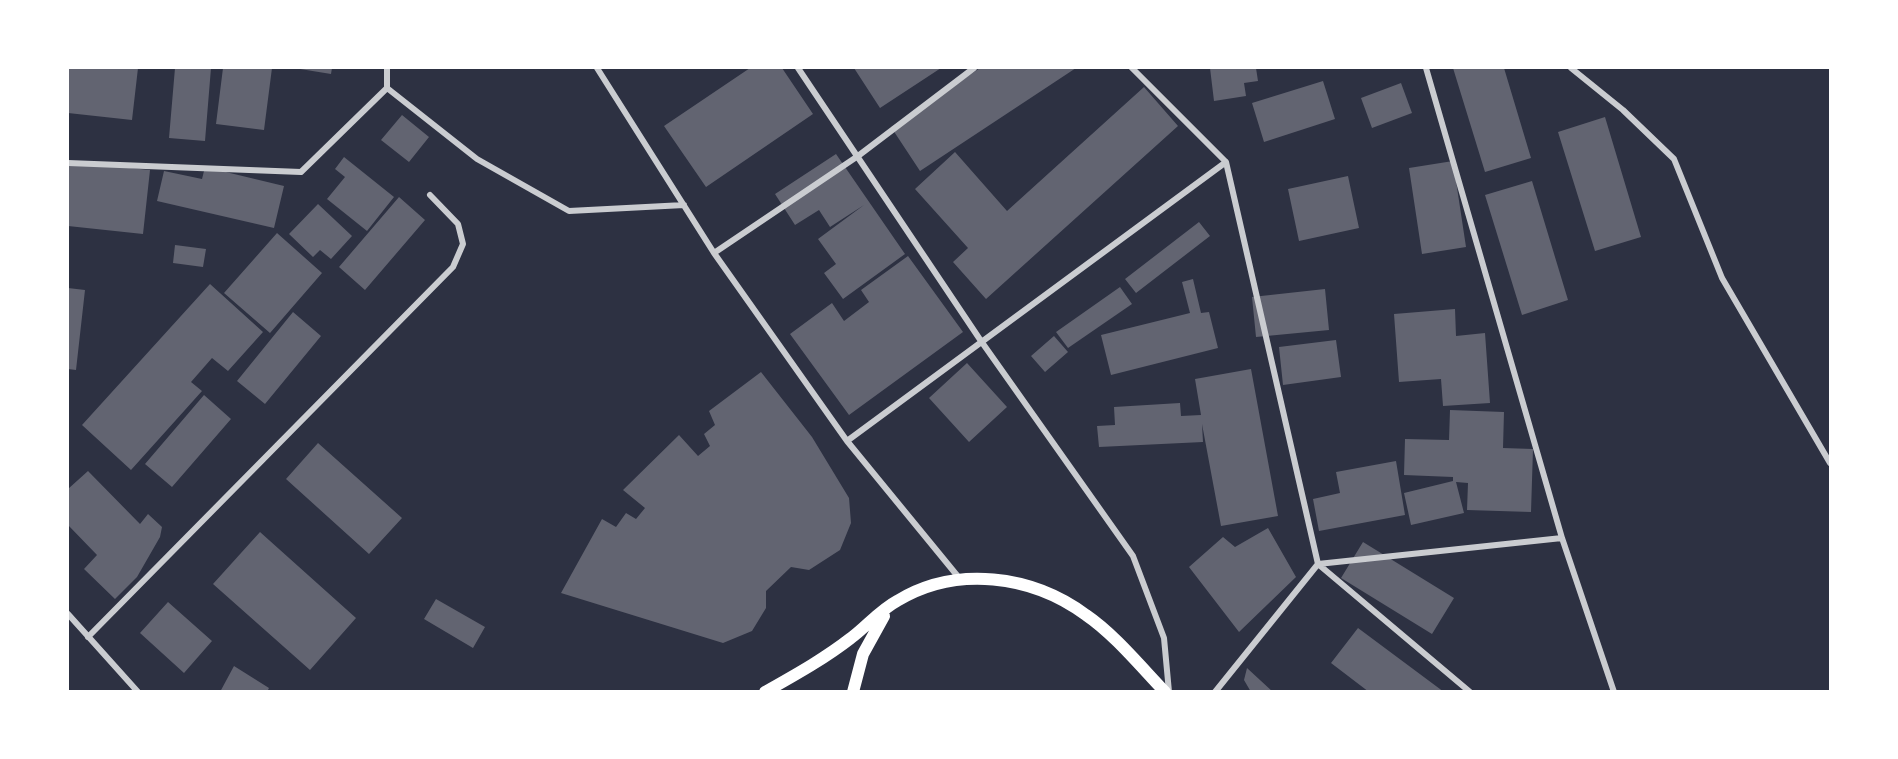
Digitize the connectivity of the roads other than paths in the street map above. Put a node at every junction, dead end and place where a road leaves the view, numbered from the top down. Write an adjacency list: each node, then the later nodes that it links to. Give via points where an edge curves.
1 (387, 68): 8 (street)
2 (597, 68): 13 (street)
3 (798, 68): 9 (street)
4 (974, 68): 9 (street)
5 (1132, 68): 10 (street)
6 (1426, 68): 18 (street)
7 (1571, 68): 17 (street, via 1674,159 1722,278)
8 (387, 88): 11 (street, via 301,172); 13 (street, via 477,159 569,211)
9 (858, 156): 14 (street); 15 (street)
10 (1226, 162): 15 (street); 19 (street)
11 (68, 163)
12 (430, 195): 23 (street, via 458,224 463,244 453,267)
13 (684, 205): 14 (street)
14 (714, 252): 16 (street)
15 (981, 341): 16 (street); 27 (street, via 1133,556 1164,638)
16 (847, 441): 20 (street)
17 (1830, 463)
18 (1562, 538): 19 (street); 30 (street)
19 (1318, 564): 28 (street); 29 (street)
20 (960, 579): 21 (main road, via 927,587); 27 (main road, via 995,579 1028,585 1060,597 1088,616)
21 (896, 601): 25 (main road, via 842,644); 26 (main road, via 862,654)
22 (68, 614): 23 (street)
23 (88, 637): 24 (street)
24 (138, 692)
25 (765, 692)
26 (853, 692)
27 (1167, 692)
28 (1215, 692)
29 (1470, 692)
30 (1614, 692)

